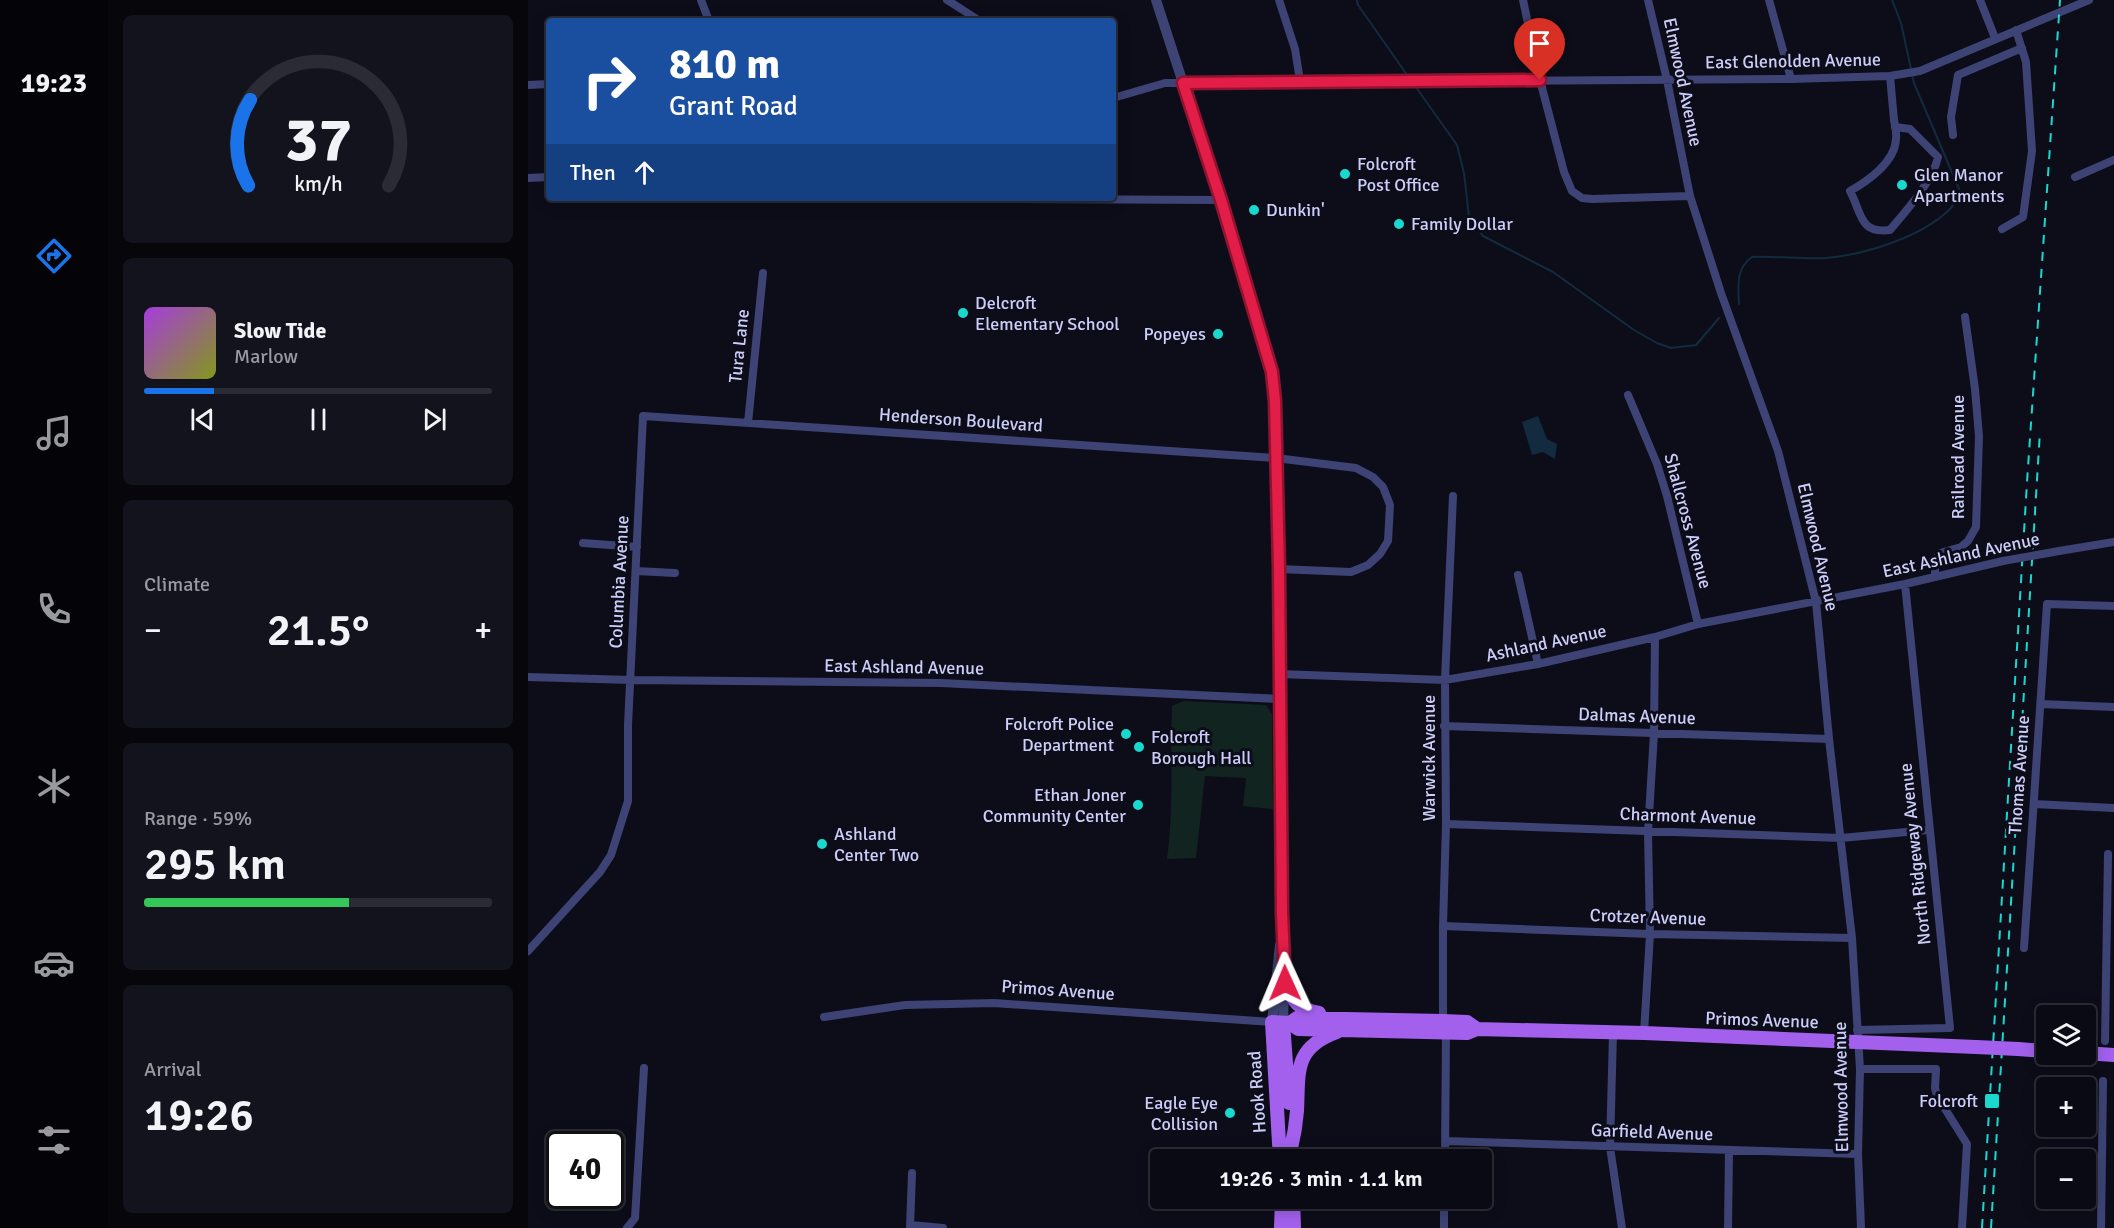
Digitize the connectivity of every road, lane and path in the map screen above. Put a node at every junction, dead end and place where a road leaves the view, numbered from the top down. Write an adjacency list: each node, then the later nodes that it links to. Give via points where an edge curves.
1 (701, 0): 10 (street)
2 (947, 0): 11 (street)
3 (1156, 0): 20 (street)
4 (1279, 0): 19 (street, via 1295,49)
5 (1523, 0): 17 (street)
6 (1648, 0): 18 (street, Elmwood Avenue)
7 (1769, 0): 16 (street)
8 (1980, 0): 13 (street)
9 (2089, 0): 12 (street, East Glenolden Avenue)
10 (708, 18)
11 (975, 18)
12 (2016, 30): 13 (street, East Glenolden Avenue); 14 (street)
13 (1995, 38): 15 (street, East Glenolden Avenue, via 1920,71)
14 (2022, 48): 25 (street, via 1958,75 1951,117); 33 (street, via 2032,151 2024,216)
15 (1894, 75): 16 (street, East Glenolden Avenue); 24 (street)
16 (1791, 79): 18 (street, East Glenolden Avenue)
17 (1540, 80): 18 (street, East Glenolden Avenue); 19 (street, East Glenolden Avenue); 30 (street, via 1564,172 1572,190 1582,198)
18 (1667, 80): 30 (street, Elmwood Avenue)
19 (1300, 81): 20 (street, East Glenolden Avenue)
20 (1183, 83): 23 (street, East Glenolden Avenue, via 1166,83); 32 (street)
21 (546, 84): 22 (street)
22 (528, 85)
23 (1116, 97)
24 (1895, 127): 24 (street, via 1897,141 1887,161 1869,180 1850,190 1861,218 1870,229 1879,232 1890,230 1903,215 1936,169 1938,157 1910,129)
25 (1953, 135)
26 (2114, 160): 28 (street)
27 (546, 177): 29 (street)
28 (2076, 177)
29 (528, 178)
30 (1690, 196): 50 (street, Elmwood Avenue, via 1720,293 1778,452)
31 (1116, 199): 32 (street)
32 (1221, 200): 39 (street, via 1272,372)
33 (2002, 229)
34 (763, 273): 38 (street, Tura Lane)
35 (1965, 317): 48 (street, Railroad Avenue, via 1979,436 1976,527 1961,547 1940,553 1935,560)
36 (1628, 395): 52 (street, Shallcross Avenue, via 1664,485)
37 (643, 416): 38 (street, Henderson Boulevard); 43 (street, Columbia Avenue)
38 (748, 423): 39 (street, Henderson Boulevard)
39 (1276, 458): 44 (street); 44 (street, Henderson Boulevard, via 1356,468 1383,487 1390,505 1388,541 1368,565 1351,572)
40 (1453, 496): 58 (street, Warwick Avenue)
41 (2114, 542): 48 (street, East Ashland Avenue, bridge)
42 (583, 543): 43 (street)
43 (637, 547): 45 (street, Columbia Avenue)
44 (1279, 568): 55 (street)
45 (636, 571): 46 (street); 57 (street, Columbia Avenue)
46 (675, 573)
47 (1518, 575): 54 (street)
48 (1935, 576): 49 (street, East Ashland Avenue)
49 (1905, 584): 50 (street, East Ashland Avenue); 68 (street, North Ridgeway Avenue)
50 (1816, 602): 52 (street, Ashland Avenue); 64 (street, Elmwood Avenue)
51 (2114, 606): 60 (street, Thomas Avenue, via 2047,604)
52 (1698, 624): 53 (street, Ashland Avenue)
53 (1655, 637): 54 (street, Ashland Avenue); 63 (street)
54 (1538, 664): 58 (street, Ashland Avenue)
55 (1279, 674): 58 (street, Ashland Avenue); 59 (street)
56 (528, 677): 57 (street, East Ashland Avenue)
57 (631, 680): 59 (street, East Ashland Avenue, via 941,683); 78 (street, Columbia Avenue, via 628,801 611,855)
58 (1445, 680): 62 (street, Warwick Avenue)
59 (1280, 699): 74 (street)
60 (2041, 704): 61 (street); 65 (street, Thomas Avenue)
61 (2114, 707)
62 (1444, 726): 63 (street, Dalmas Avenue); 67 (street, Warwick Avenue)
63 (1654, 733): 64 (street, Dalmas Avenue); 69 (street)
64 (1828, 739): 70 (street, Elmwood Avenue)
65 (2034, 804): 66 (street); 77 (street, Thomas Avenue)
66 (2114, 808)
67 (1446, 824): 69 (street, Charmont Avenue); 73 (street, Warwick Avenue)
68 (1928, 830): 70 (street, Charmont Avenue); 87 (street, North Ridgeway Avenue, via 1950,1028)
69 (1648, 832): 70 (street, Charmont Avenue); 75 (street)
70 (1841, 838): 76 (street, Elmwood Avenue)
71 (2108, 854): 72 (street)
72 (2111, 902): 80 (street)
73 (1443, 926): 75 (street, Crotzer Avenue); 84 (street, Warwick Avenue)
74 (1282, 929): 79 (street); 82 (street)
75 (1650, 934): 76 (street, Crotzer Avenue); 86 (street)
76 (1852, 939): 87 (street, Elmwood Avenue)
77 (2024, 948)
78 (528, 951)
79 (1285, 983): 82 (street); 83 (main road, via 1302,1009)
80 (2110, 998): 88 (street)
81 (824, 1017): 82 (street, Primos Avenue, via 905,1005 994,1003)
82 (1282, 1023): 83 (main road, Primos Avenue, via 1297,1018); 97 (main road, Hook Road); 98 (main road, Hook Road)
83 (1345, 1024): 84 (main road, Primos Avenue); 99 (main road, via 1313,1044 1301,1062)
84 (1445, 1027): 85 (main road, Primos Avenue, via 1467,1022 1476,1029); 95 (street, Warwick Avenue)
85 (1613, 1033): 86 (main road, Primos Avenue); 96 (street)
86 (1644, 1033): 87 (main road, Primos Avenue)
87 (1858, 1036): 89 (main road, Primos Avenue, bridge); 93 (street, Elmwood Avenue)
88 (2105, 1041)
89 (2036, 1050)
90 (2096, 1054): 91 (main road)
91 (2114, 1055)
92 (644, 1068): 108 (street, via 634,1218)
93 (1860, 1069): 102 (street, Elmwood Avenue); 116 (street, via 1936,1069 1937,1096 1967,1144)
94 (2103, 1081): 117 (street)
95 (1445, 1141): 96 (street, Garfield Avenue); 100 (street, Warwick Avenue)
96 (1610, 1147): 101 (street, Garfield Avenue); 113 (street)
97 (1280, 1149)
98 (1291, 1149)
99 (1292, 1149)
100 (1445, 1149)
101 (1730, 1151): 102 (street, Garfield Avenue); 114 (street)
102 (1858, 1155): 115 (street, Elmwood Avenue)
103 (912, 1173): 107 (street)
104 (1282, 1209): 110 (main road)
105 (1293, 1209): 111 (main road)
106 (1444, 1209): 112 (street)
107 (911, 1227): 109 (street)
108 (627, 1228)
109 (943, 1228)
110 (1281, 1228)
111 (1294, 1228)
112 (1444, 1228)
113 (1622, 1228)
114 (1728, 1228)
115 (1861, 1228)
116 (1962, 1228)
117 (2101, 1228)

